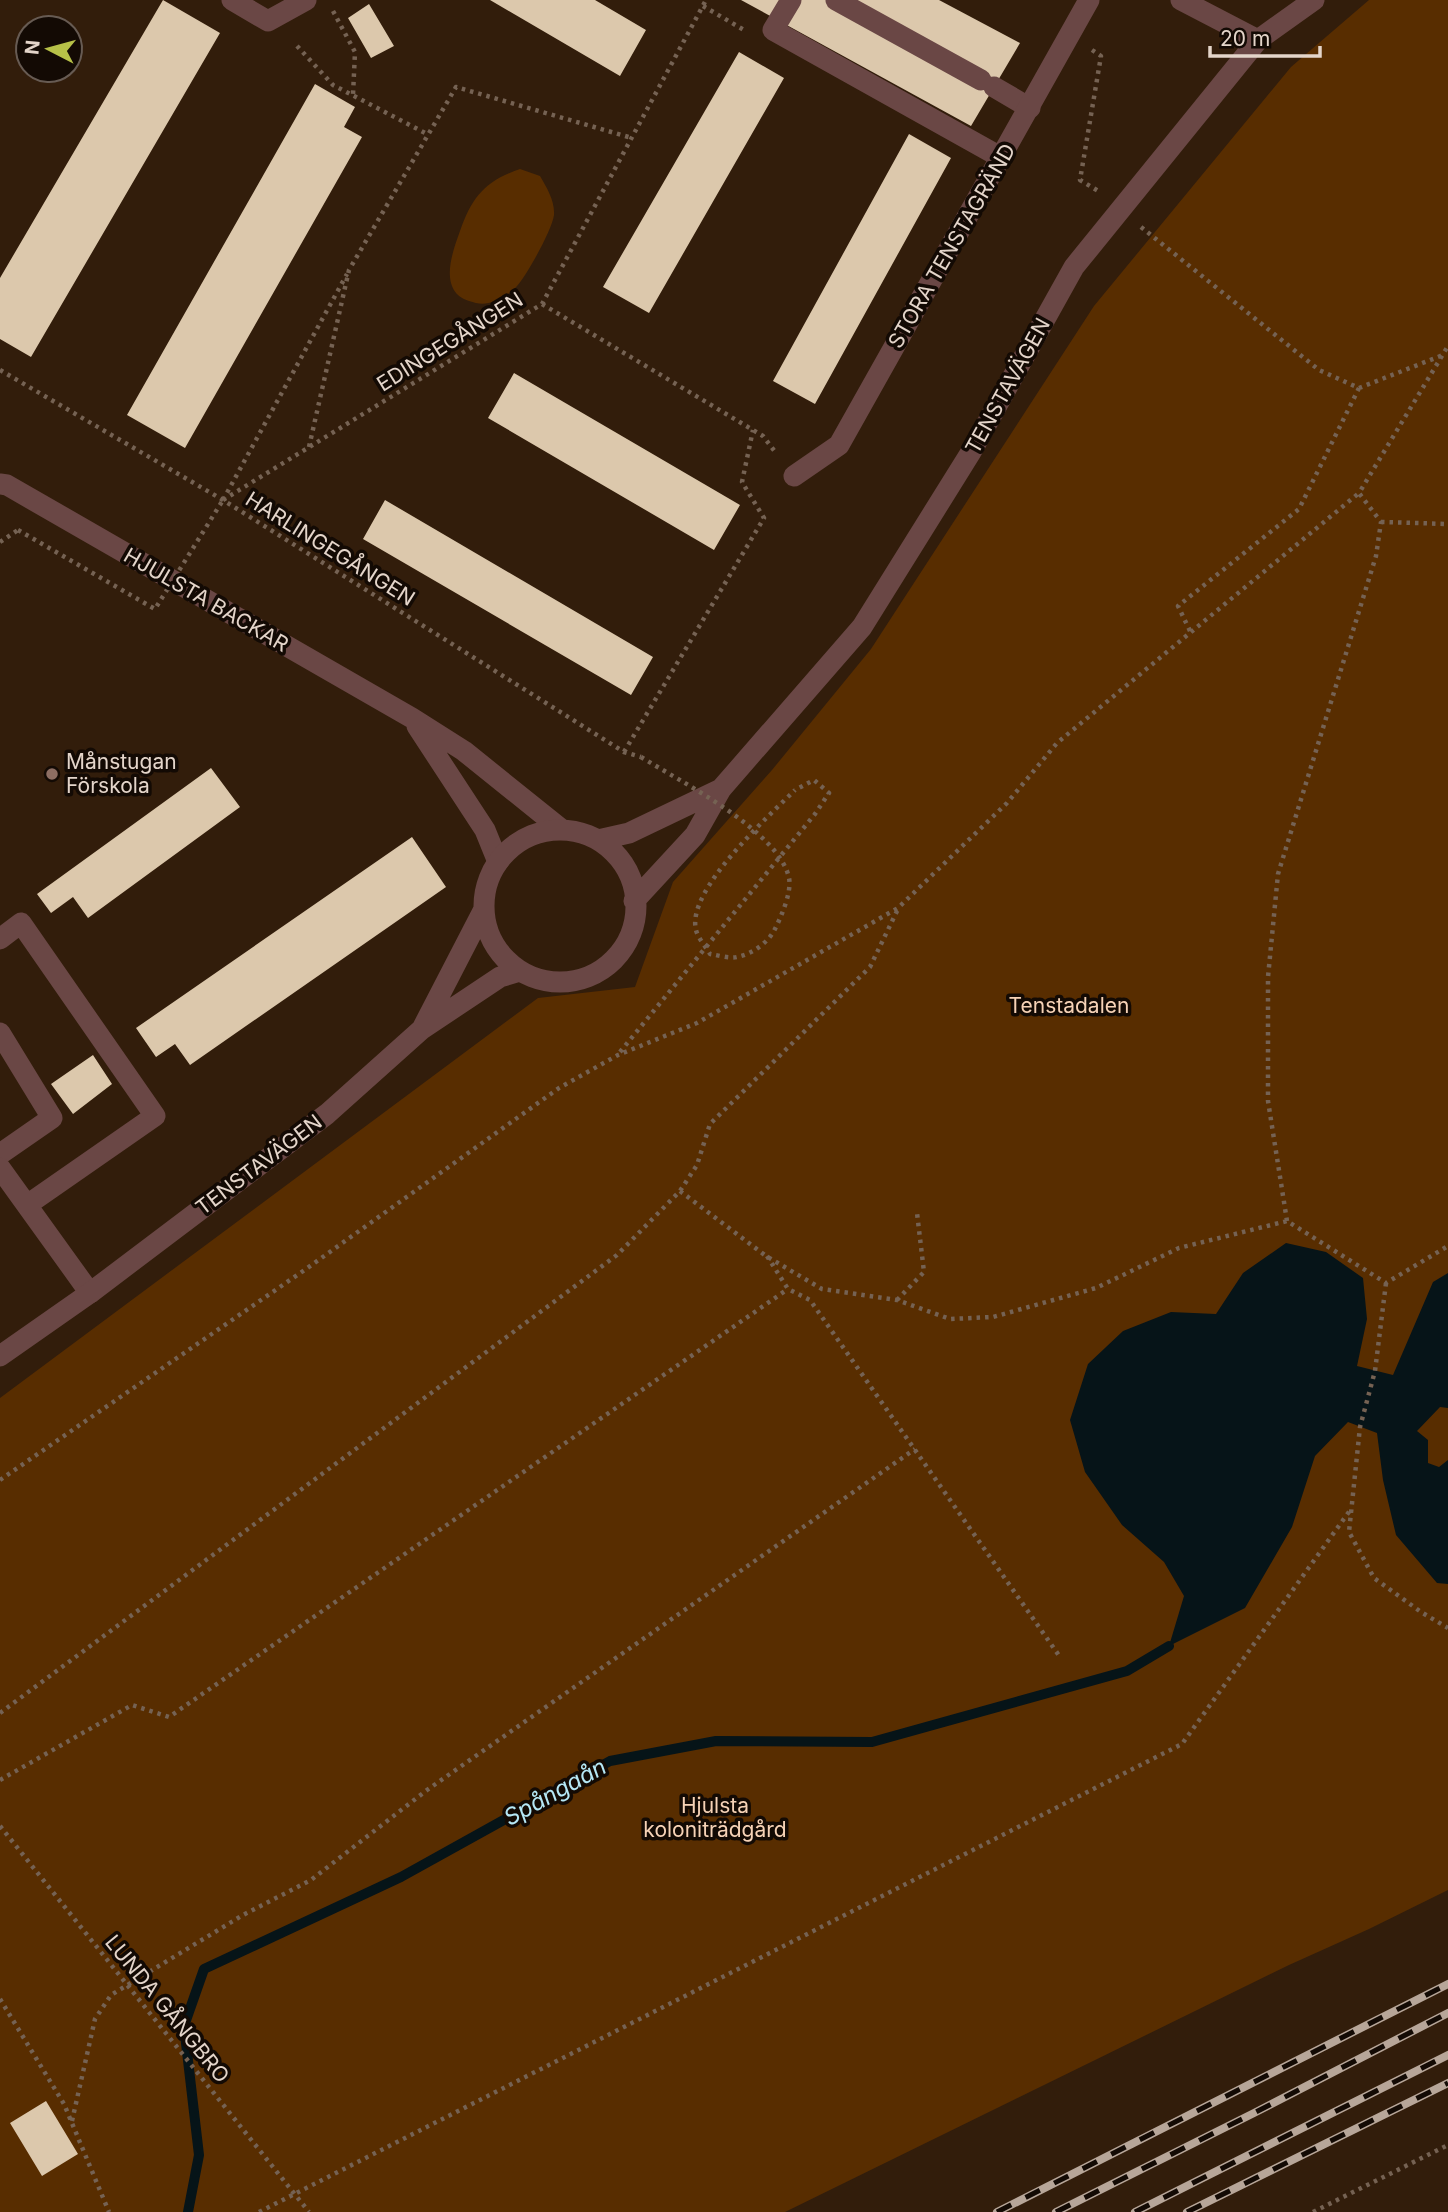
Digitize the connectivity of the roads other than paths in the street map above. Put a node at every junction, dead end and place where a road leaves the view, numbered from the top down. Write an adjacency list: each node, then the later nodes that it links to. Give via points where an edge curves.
1 (232, 0): 2 (street, via 268,21)
2 (306, 0)
3 (791, 0): 10 (street, via 773,30)
4 (836, 0): 9 (street)
5 (1089, 0): 9 (street, STORA TENSTAGRÄND)
6 (1181, 0): 8 (street)
7 (1314, 0): 8 (street, TENSTAVÄGEN)
8 (1258, 40): 14 (street, TENSTAVÄGEN, via 1074,267 971,452 862,627)
9 (1030, 108): 10 (street, STORA TENSTAGRÄND)
10 (1002, 158): 11 (street, STORA TENSTAGRÄND, via 839,445)
11 (794, 476)
12 (3, 487): 13 (street, HJULSTA BACKAR)
13 (412, 718): 15 (street, HJULSTA BACKAR, via 464,751); 17 (street, HJULSTA BACKAR, via 485,830)
14 (721, 789): 16 (street, TENSTAVÄGEN, via 628,833); 18 (street, TENSTAVÄGEN, via 695,835)
15 (561, 829): 16 (street, TENSTAVÄGEN); 17 (street, TENSTAVÄGEN, via 537,833 514,845)
16 (598, 840): 18 (street, TENSTAVÄGEN, via 624,863)
17 (498, 862): 19 (street, TENSTAVÄGEN, via 487,885)
18 (634, 901): 21 (street, TENSTAVÄGEN, via 631,937 616,959 595,974 570,982 544,981)
19 (484, 909): 21 (street, TENSTAVÄGEN, via 489,933 501,955); 22 (street, TENSTAVÄGEN)
20 (0, 939): 26 (street, via 21,923 155,1116)
21 (520, 971): 22 (street, TENSTAVÄGEN, via 500,977)
22 (422, 1029): 27 (street, TENSTAVÄGEN, via 327,1114)
23 (0, 1033): 24 (street, via 52,1118)
24 (0, 1154)
25 (0, 1168): 26 (street)
26 (27, 1205): 27 (street)
27 (90, 1293): 28 (street, TENSTAVÄGEN)
28 (0, 1356)

